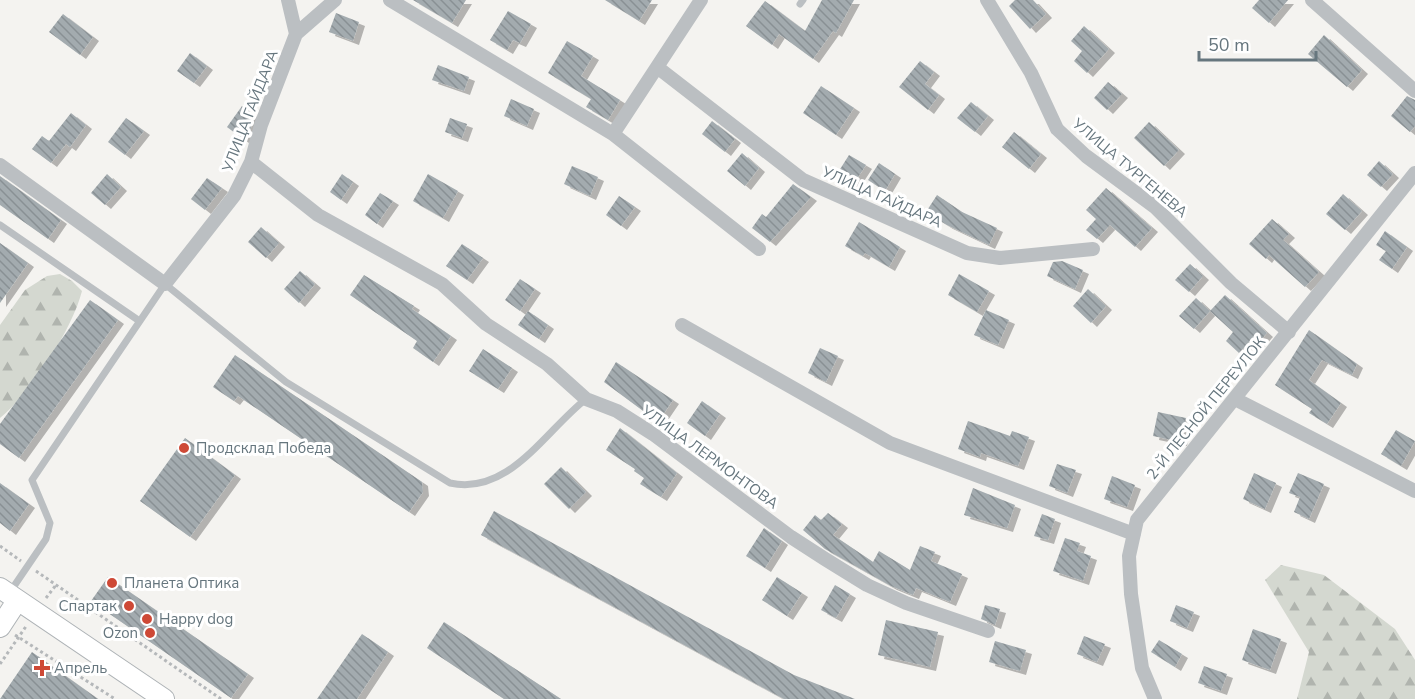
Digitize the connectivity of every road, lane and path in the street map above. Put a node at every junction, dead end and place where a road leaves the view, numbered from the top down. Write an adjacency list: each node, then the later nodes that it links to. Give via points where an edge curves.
1 (288, 0): 7 (street)
2 (335, 0): 7 (street, УЛИЦА ГАЙДАРА)
3 (390, 0): 10 (street)
4 (700, 0): 8 (street)
5 (987, 0): 20 (street, УЛИЦА ТУРГЕНЕВА, via 1031,73 1057,129 1086,156 1155,207 1231,283)
6 (1312, 0): 9 (street)
7 (296, 34): 11 (street, УЛИЦА ГАЙДАРА)
8 (657, 67): 10 (street); 16 (street, УЛИЦА ГАЙДАРА, via 803,180 967,253 1000,258)
9 (1415, 91)
10 (613, 134): 15 (street)
11 (251, 162): 17 (street, УЛИЦА ГАЙДАРА, via 234,196); 21 (street, УЛИЦА ЛЕРМОНТОВА, via 318,215 442,284 486,324 547,364)
12 (0, 165): 17 (street)
13 (1415, 173): 20 (street, 2-Й ЛЕСНОЙ ПЕРЕУЛОК)
14 (0, 225): 18 (lane)
15 (759, 249)
16 (1093, 249)
17 (165, 284): 18 (lane); 21 (lane, via 286,382 450,483 467,487 504,473)
18 (138, 320): 26 (lane, via 32,480 50,523 46,539)
19 (682, 325): 24 (street, via 890,443)
20 (1289, 332): 22 (street, 2-Й ЛЕСНОЙ ПЕРЕУЛОК)
21 (586, 399): 29 (street, УЛИЦА ЛЕРМОНТОВА, via 617,411 653,434 791,537 867,585)
22 (1235, 399): 23 (street); 24 (street, 2-Й ЛЕСНОЙ ПЕРЕУЛОК, via 1137,520)
23 (1415, 491)
24 (1134, 534): 33 (street, 2-Й ЛЕСНОЙ ПЕРЕУЛОК, via 1129,556 1131,594 1142,668)
25 (0, 546): 26 (path)
26 (28, 566): 27 (lane); 32 (path)
27 (9, 595): 28 (main road); 31 (main road)
28 (1, 626): 30 (path)
29 (988, 631)
30 (115, 699)
31 (164, 699)
32 (220, 699)
33 (1155, 699)

